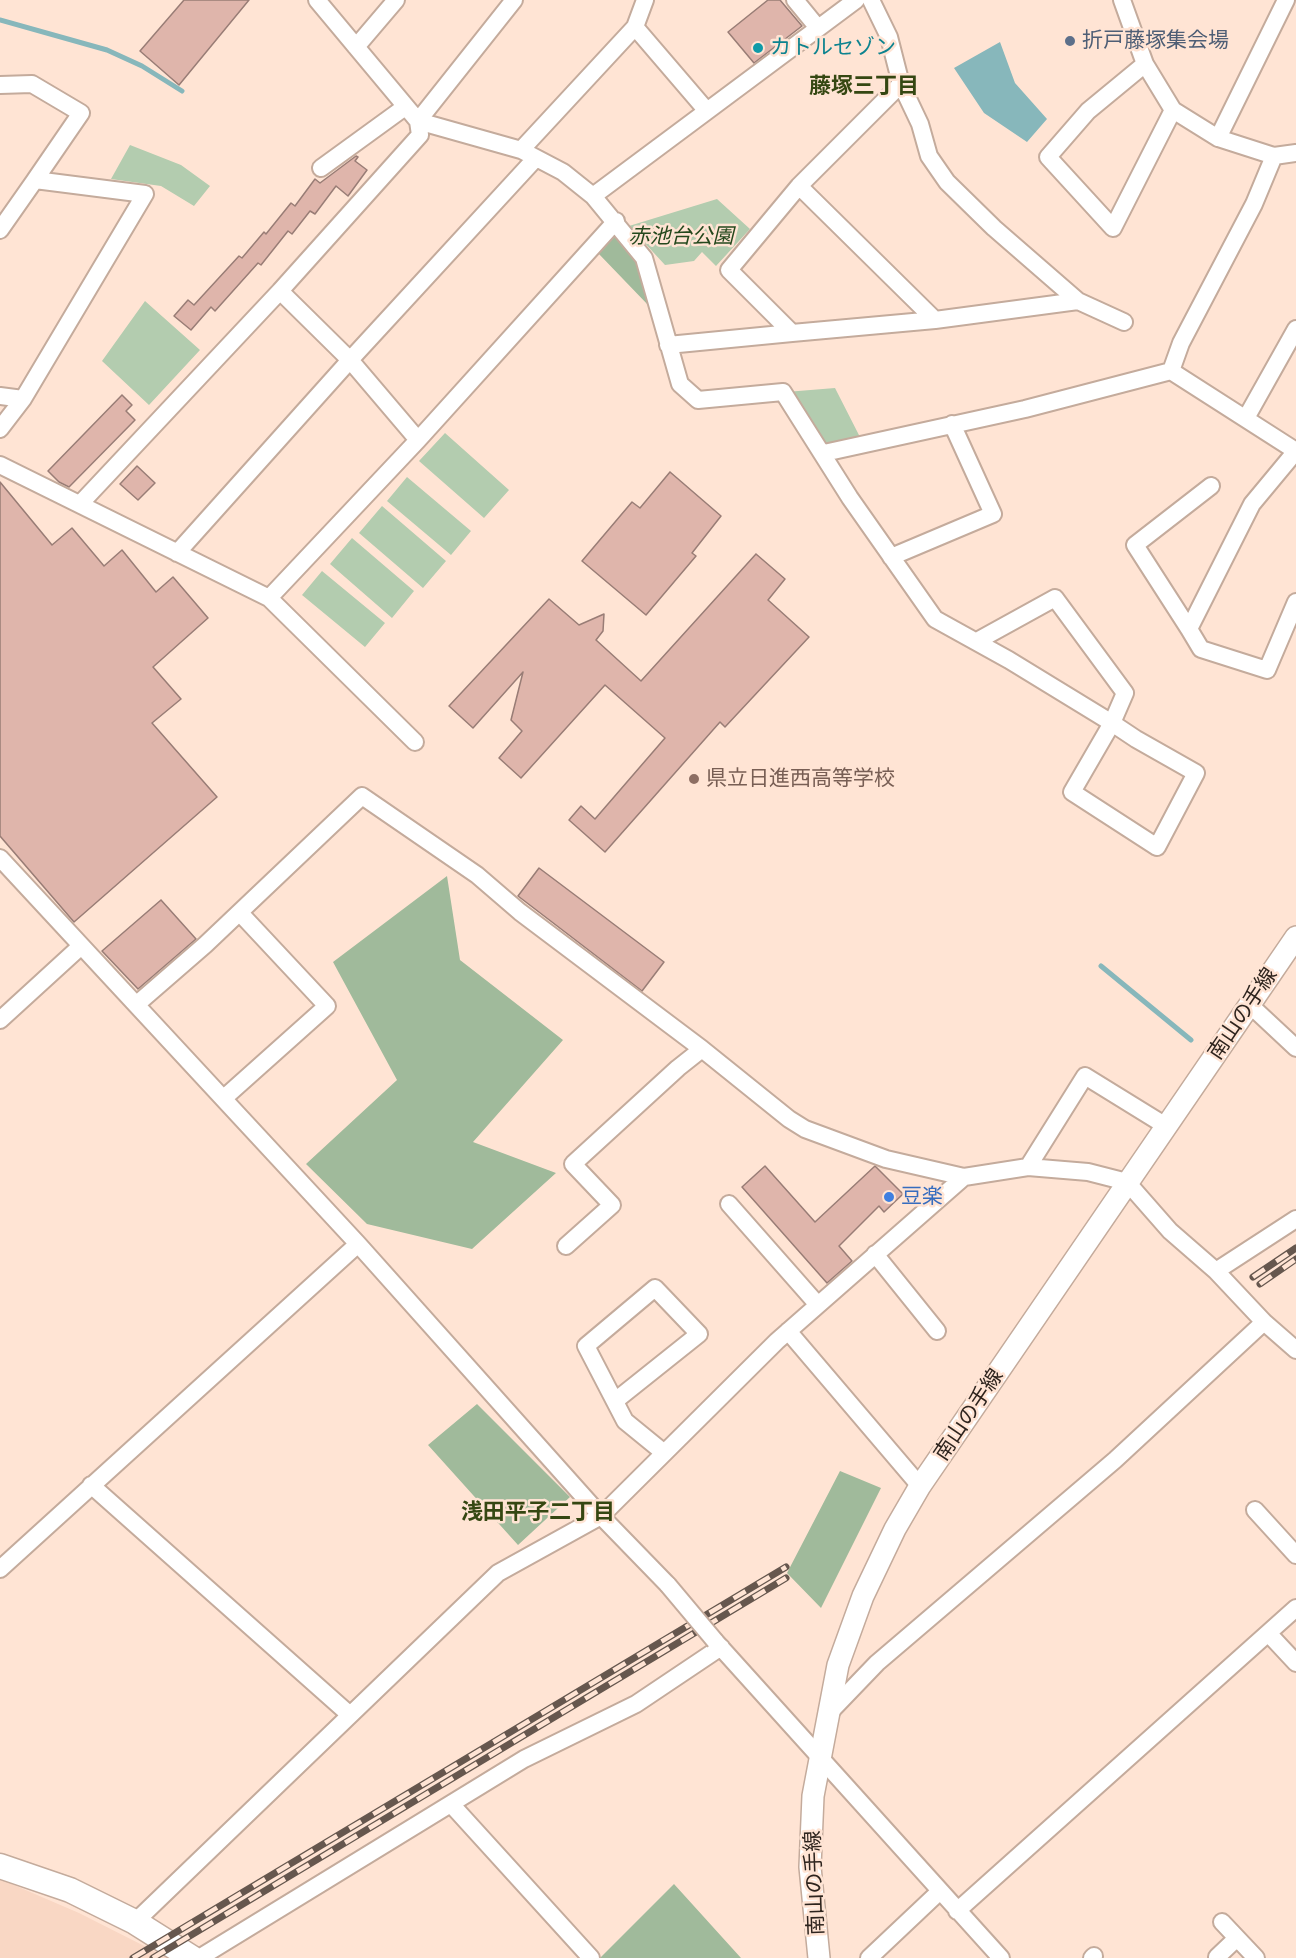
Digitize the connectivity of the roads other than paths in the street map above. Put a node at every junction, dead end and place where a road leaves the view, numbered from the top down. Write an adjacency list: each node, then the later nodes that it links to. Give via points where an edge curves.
1 (316, 0): 12 (street)
2 (396, 0): 12 (street)
3 (514, 0): 19 (street)
4 (645, 0): 10 (street)
5 (795, 0): 11 (street)
6 (856, 0): 11 (street)
7 (871, 0): 14 (street, via 889,37)
8 (1122, 0): 13 (street)
9 (1286, 0): 20 (street)
10 (635, 27): 18 (street); 22 (street)
11 (818, 28): 18 (street)
12 (356, 47): 16 (street)
13 (1145, 64): 17 (street); 17 (street, via 1088,111 1048,157 1113,228)
14 (901, 84): 26 (street); 31 (street, via 920,124 929,156 947,182)
15 (0, 86): 25 (street, via 32,84 81,112)
16 (405, 107): 19 (street); 24 (street)
17 (1173, 110): 20 (street)
18 (707, 111): 27 (street)
19 (418, 121): 22 (street); 30 (street, via 420,135)
20 (1218, 138): 23 (street)
21 (1296, 153): 23 (street)
22 (528, 155): 27 (street, via 563,172); 37 (street)
23 (1274, 156): 38 (street)
24 (321, 168)
25 (35, 180): 29 (street); 40 (street, via 145,194)
26 (799, 186): 32 (street); 35 (street, via 729,270)
27 (593, 196): 28 (street)
28 (616, 221): 36 (street, via 644,258); 44 (street)
29 (0, 230)
30 (280, 291): 37 (street); 48 (street)
31 (1078, 301): 32 (street); 33 (street)
32 (935, 320): 35 (street)
33 (1124, 322)
34 (1296, 329): 41 (street)
35 (792, 333): 36 (street)
36 (668, 345): 45 (street, via 680,384 698,400 783,392)
37 (350, 360): 44 (street); 49 (street)
38 (1171, 370): 41 (street); 42 (street)
39 (0, 396): 40 (street)
40 (23, 399): 43 (street)
41 (1246, 418): 53 (street, via 1296,451 1252,504)
42 (952, 424): 45 (street); 50 (street, via 993,514)
43 (0, 429)
44 (418, 440): 51 (street)
45 (824, 453): 50 (street)
46 (0, 465): 48 (street)
47 (1212, 486): 53 (street, via 1135,545)
48 (80, 504): 49 (street)
49 (177, 553): 51 (street)
50 (891, 557): 54 (street, via 936,619)
51 (269, 598): 56 (street)
52 (1296, 602): 53 (street, via 1267,670 1201,649)
53 (1189, 629)
54 (977, 642): 55 (street); 55 (street, via 1055,598 1125,693)
55 (1112, 723): 55 (street, via 1072,792 1157,847 1196,773)
56 (416, 742)
57 (0, 858): 60 (street)
58 (240, 913): 61 (street); 65 (street, via 362,796 477,875); 66 (street, via 327,1006)
59 (1296, 937): 62 (street, 南山の手線)
60 (80, 946): 61 (street); 63 (street)
61 (137, 1004): 66 (street)
62 (1250, 1005): 64 (street); 67 (street, 南山の手線)
63 (0, 1020)
64 (1296, 1048)
65 (702, 1049): 69 (street, via 805,1129 886,1158); 74 (street, via 573,1164 612,1205)
66 (224, 1098): 73 (street)
67 (1166, 1126): 68 (street, via 1085,1076); 70 (street, 南山の手線)
68 (1028, 1167): 69 (street); 70 (street, via 1088,1172)
69 (964, 1177): 75 (street)
70 (1127, 1182): 76 (street, via 1170,1231); 85 (street, 南山の手線)
71 (729, 1204): 77 (street)
72 (1296, 1219): 76 (street)
73 (358, 1244): 84 (street); 87 (street)
74 (566, 1246)
75 (874, 1254): 77 (street); 80 (street)
76 (1216, 1271): 78 (street)
77 (818, 1305): 79 (street)
78 (1264, 1322): 81 (street); 94 (street, via 1114,1460 877,1663)
79 (788, 1331): 83 (street); 85 (street)
80 (937, 1331)
81 (1296, 1350)
82 (615, 1401): 82 (street, via 699,1334 655,1288 586,1346); 83 (street, via 625,1421)
83 (663, 1452): 87 (street)
84 (91, 1485): 89 (street); 95 (street)
85 (920, 1486): 94 (street, 南山の手線, via 863,1596 838,1665)
86 (1255, 1510): 88 (street)
87 (601, 1516): 92 (street, bridge); 95 (street, via 498,1573)
88 (1296, 1555)
89 (0, 1569)
90 (1296, 1608): 91 (street)
91 (1268, 1633): 93 (street); 100 (street)
92 (718, 1644): 96 (street); 97 (street, via 636,1704 524,1759)
93 (1296, 1663)
94 (828, 1714): 96 (street, 南山の手線)
95 (350, 1715): 101 (street)
96 (821, 1756): 99 (street); 108 (street, 南山の手線, via 813,1796 810,1867)
97 (451, 1804): 106 (street); 107 (street)
98 (0, 1866): 101 (main road, via 70,1890)
99 (939, 1892): 100 (street); 109 (street)
100 (957, 1911): 110 (street)
101 (135, 1922): 105 (main road)
102 (1222, 1922): 103 (street)
103 (1237, 1938): 104 (street); 111 (street)
104 (1216, 1957)
105 (192, 1958)
106 (199, 1958)
107 (591, 1958)
108 (819, 1958)
109 (869, 1958)
110 (1001, 1958)
111 (1256, 1958)

